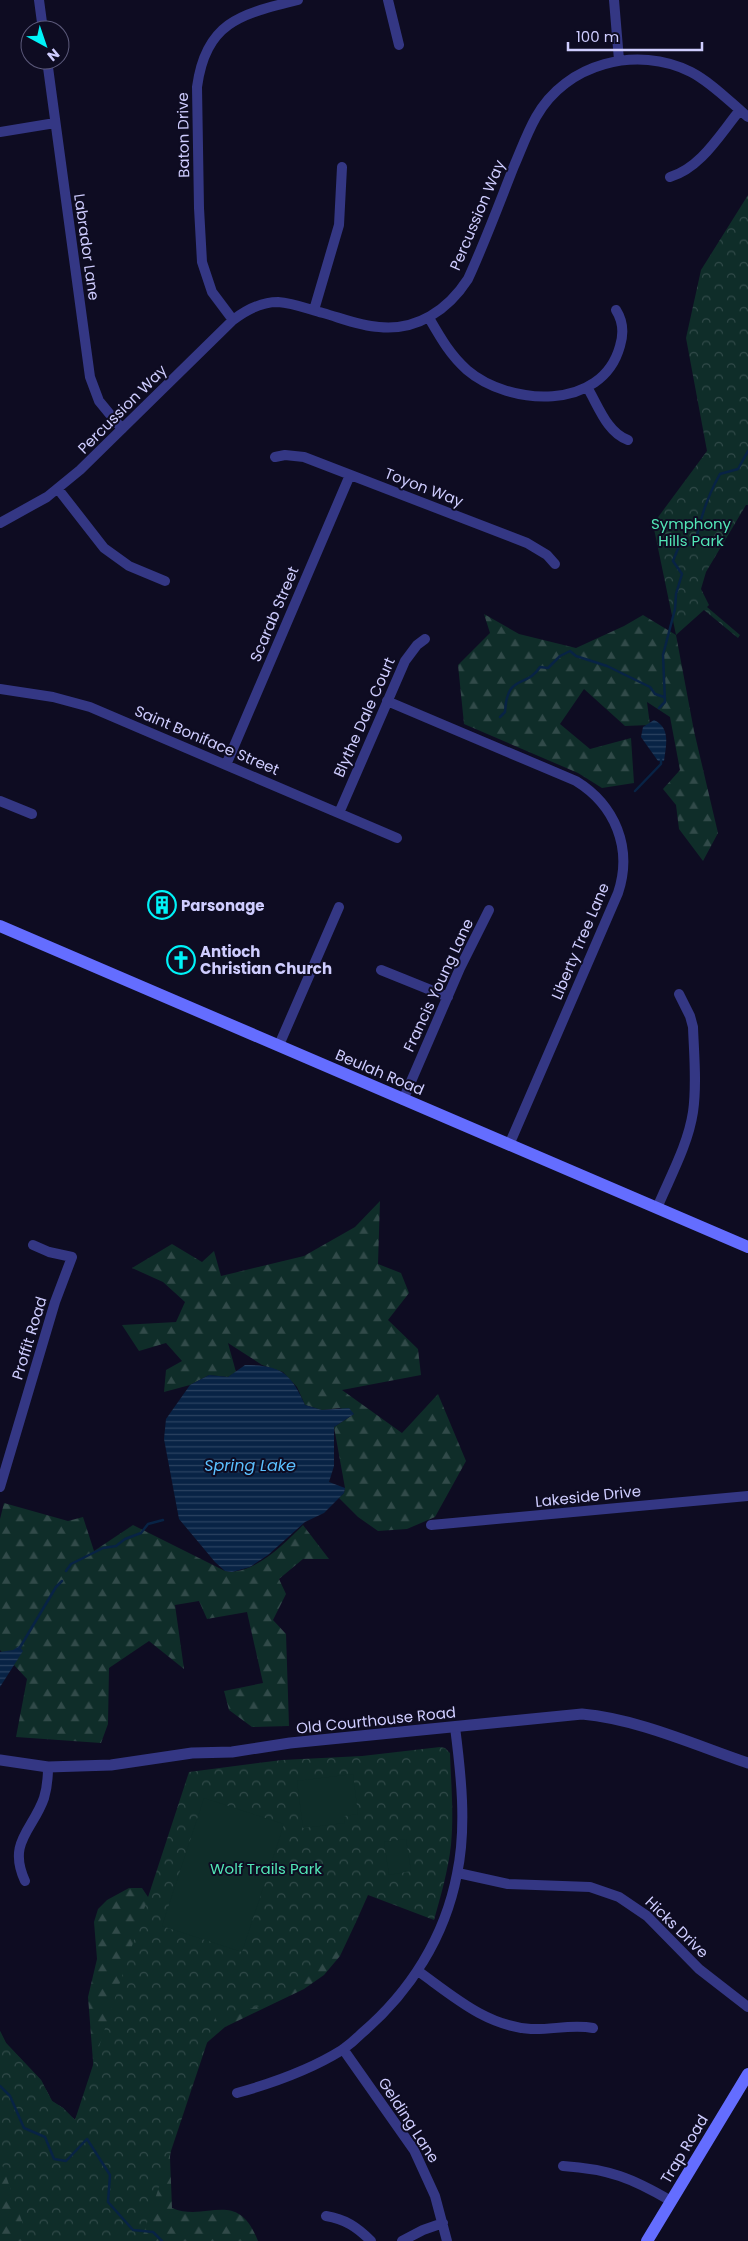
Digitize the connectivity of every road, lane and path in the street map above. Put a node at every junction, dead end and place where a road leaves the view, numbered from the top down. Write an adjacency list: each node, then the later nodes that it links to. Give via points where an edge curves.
1 (39, 0): 5 (street)
2 (297, 0): 17 (street, Baton Drive, via 250,12 227,26 210,45 199,72 202,262 212,292)
3 (388, 0): 6 (street)
4 (614, 0): 7 (street)
5 (42, 20)
6 (399, 45)
7 (619, 60): 9 (street, Percussion Way, via 648,60 678,66 706,81); 16 (street, Percussion Way, via 582,73 545,103 527,134 468,279 452,301)
8 (48, 70): 10 (street, Labrador Lane)
9 (744, 114): 13 (street, via 696,163 681,174)
10 (55, 124): 11 (street); 19 (street, Labrador Lane, via 90,377 100,402)
11 (0, 132)
12 (342, 166): 14 (street, via 339,224)
13 (670, 177)
14 (314, 310): 16 (street, Percussion Way, via 380,328 407,326); 17 (street, Percussion Way, via 289,303 265,303)
15 (616, 310): 18 (street, via 623,330 618,352 605,373)
16 (429, 318): 18 (street, via 455,358 494,387 540,397)
17 (233, 320): 19 (street, Percussion Way)
18 (588, 386): 20 (street, via 610,428)
19 (122, 429): 23 (street, Percussion Way)
20 (628, 440)
21 (275, 457): 22 (street, Toyon Way, via 304,457)
22 (350, 475): 25 (street, Toyon Way, via 528,543); 30 (street, Scarab Street)
23 (58, 489): 24 (street, Percussion Way); 26 (street, via 104,548 130,566)
24 (0, 523)
25 (555, 564)
26 (166, 581)
27 (425, 639): 29 (street, Blythe Dale Court, via 409,653)
28 (0, 689): 30 (street, Saint Boniface Street, via 76,702)
29 (387, 701): 32 (street, Blythe Dale Court); 43 (street, Liberty Tree Lane, via 576,781 608,809 620,834 624,862 618,893)
30 (226, 765): 32 (street, Saint Boniface Street)
31 (0, 800): 33 (street)
32 (339, 813): 34 (street, Saint Boniface Street)
33 (32, 814)
34 (397, 838)
35 (339, 907): 41 (street)
36 (489, 910): 40 (street, Francis Young Lane)
37 (0, 926): 41 (main road, Beulah Road)
38 (381, 970): 40 (street)
39 (679, 994): 44 (street, via 693,1027 694,1101 682,1150)
40 (448, 997): 42 (street, Francis Young Lane)
41 (279, 1045): 42 (main road, Beulah Road)
42 (403, 1100): 43 (main road, Beulah Road)
43 (509, 1145): 44 (main road, Beulah Road)
44 (657, 1208): 46 (main road, Beulah Road)
45 (33, 1245): 47 (street, Proffit Road, via 72,1257 55,1302)
46 (748, 1247)
47 (0, 1487)
48 (748, 1496): 49 (street, Lakeside Drive)
49 (431, 1525)
50 (455, 1727): 52 (street, Old Courthouse Road, via 557,1715 602,1716); 53 (street, Old Courthouse Road, via 232,1752 192,1753 111,1765); 54 (street, via 460,1773)
51 (0, 1760): 53 (street, Old Courthouse Road)
52 (748, 1763)
53 (48, 1767): 55 (street, via 44,1799 18,1852)
54 (458, 1873): 56 (street, via 446,1916); 57 (street, Hicks Drive, via 508,1884 590,1888 619,1897 647,1916 706,1976)
55 (25, 1881)
56 (418, 1971): 58 (street, via 472,2009 502,2024 533,2029); 59 (street, via 397,2000)
57 (748, 2007)
58 (593, 2028)
59 (343, 2049): 61 (street, via 316,2065); 65 (street, Gelding Lane, via 414,2150 435,2196)
60 (748, 2074): 63 (main road, Trap Road)
61 (237, 2093)
62 (563, 2166): 63 (street, via 614,2173)
63 (671, 2202): 69 (main road, Trap Road)
64 (326, 2216): 66 (street, via 356,2227)
65 (443, 2223): 67 (street); 68 (street, Gelding Lane)
66 (371, 2241)
67 (402, 2241)
68 (447, 2241)
69 (647, 2241)

